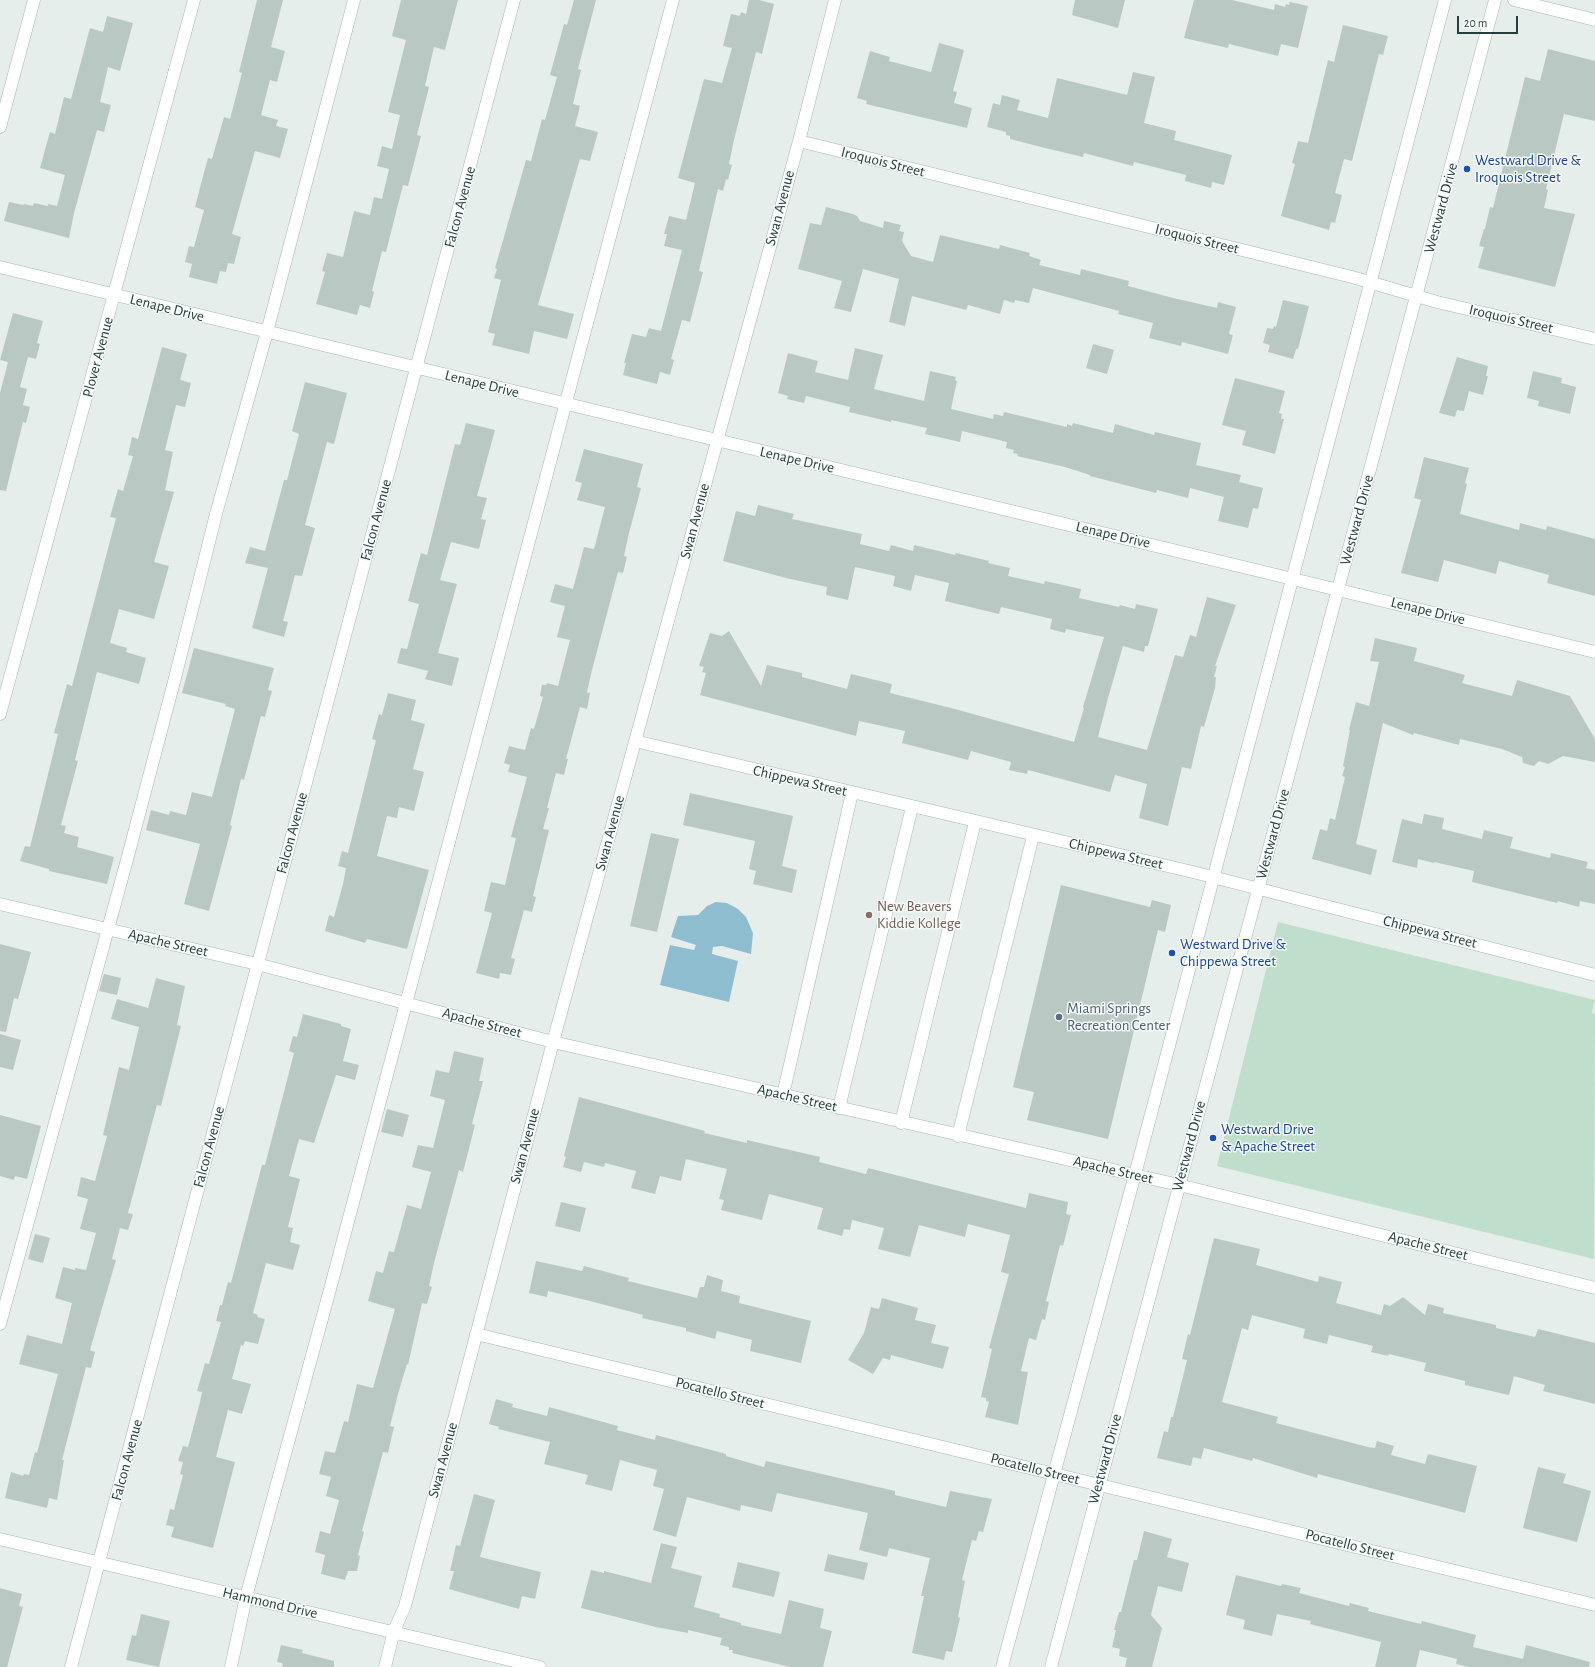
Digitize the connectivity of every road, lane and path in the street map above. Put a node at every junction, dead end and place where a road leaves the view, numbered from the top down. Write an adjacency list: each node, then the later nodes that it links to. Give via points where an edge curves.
1 (34, 0): 11 (street)
2 (194, 0): 15 (street, Plover Avenue)
3 (354, 0): 17 (street)
4 (514, 0): 19 (street, Falcon Avenue)
5 (673, 0): 20 (street)
6 (835, 0): 12 (street, Swan Avenue)
7 (1445, 0): 14 (street)
8 (1495, 0): 16 (street, Westward Drive)
9 (1514, 0): 10 (street)
10 (1595, 20)
11 (0, 127)
12 (799, 141): 14 (street, Iroquois Street); 21 (street, Swan Avenue)
13 (0, 267): 15 (street, Lenape Drive)
14 (1371, 283): 16 (street, Iroquois Street); 22 (street)
15 (115, 296): 17 (street, Lenape Drive); 25 (street, Plover Avenue)
16 (1417, 296): 18 (street, Iroquois Street); 23 (street, Westward Drive)
17 (267, 332): 19 (street, Lenape Drive); 34 (street, via 216,514)
18 (1595, 339)
19 (417, 369): 20 (street, Lenape Drive); 35 (street, Falcon Avenue)
20 (564, 404): 21 (street, Lenape Drive); 37 (street)
21 (717, 441): 22 (street, Lenape Drive); 26 (street, Swan Avenue)
22 (1293, 578): 23 (street, Lenape Drive); 31 (street)
23 (1338, 589): 24 (street, Lenape Drive); 32 (street, Westward Drive)
24 (1595, 652)
25 (0, 714)
26 (635, 742): 27 (street, Chippewa Street); 38 (street, Swan Avenue)
27 (852, 793): 28 (street, Chippewa Street); 39 (street)
28 (912, 807): 29 (street, Chippewa Street); 40 (street)
29 (975, 822): 30 (street, Chippewa Street); 41 (street)
30 (1033, 836): 31 (street, Chippewa Street); 42 (street)
31 (1212, 877): 32 (street, Chippewa Street); 43 (street)
32 (1259, 888): 36 (street, Chippewa Street); 44 (street, Westward Drive)
33 (0, 904): 34 (street, Apache Street)
34 (107, 929): 35 (street, Apache Street); 46 (street)
35 (257, 964): 37 (street, Apache Street); 51 (street, Falcon Avenue)
36 (1595, 975)
37 (406, 1003): 38 (street, Apache Street); 52 (street)
38 (552, 1042): 39 (street, Apache Street); 47 (street, Swan Avenue)
39 (783, 1095): 40 (street, Apache Street)
40 (839, 1108): 41 (street, Apache Street)
41 (901, 1123): 42 (street, Apache Street)
42 (958, 1136): 43 (street, Apache Street)
43 (1135, 1174): 44 (street, Apache Street); 48 (street)
44 (1179, 1185): 45 (street, Apache Street); 49 (street, Westward Drive)
45 (1595, 1288)
46 (0, 1324)
47 (476, 1334): 48 (street, Pocatello Street); 54 (street, Swan Avenue, via 405,1606)
48 (1055, 1474): 49 (street, Pocatello Street); 59 (street)
49 (1099, 1484): 53 (street, Pocatello Street); 60 (street, Westward Drive)
50 (0, 1539): 51 (street, Hammond Drive)
51 (100, 1563): 52 (street, Hammond Drive); 55 (street, Falcon Avenue)
52 (246, 1597): 54 (street, Hammond Drive); 56 (street)
53 (1595, 1605)
54 (394, 1631): 57 (street, Swan Avenue); 58 (street, Hammond Drive)
55 (71, 1667)
56 (231, 1667)
57 (385, 1667)
58 (540, 1667)
59 (1002, 1667)
60 (1051, 1667)

